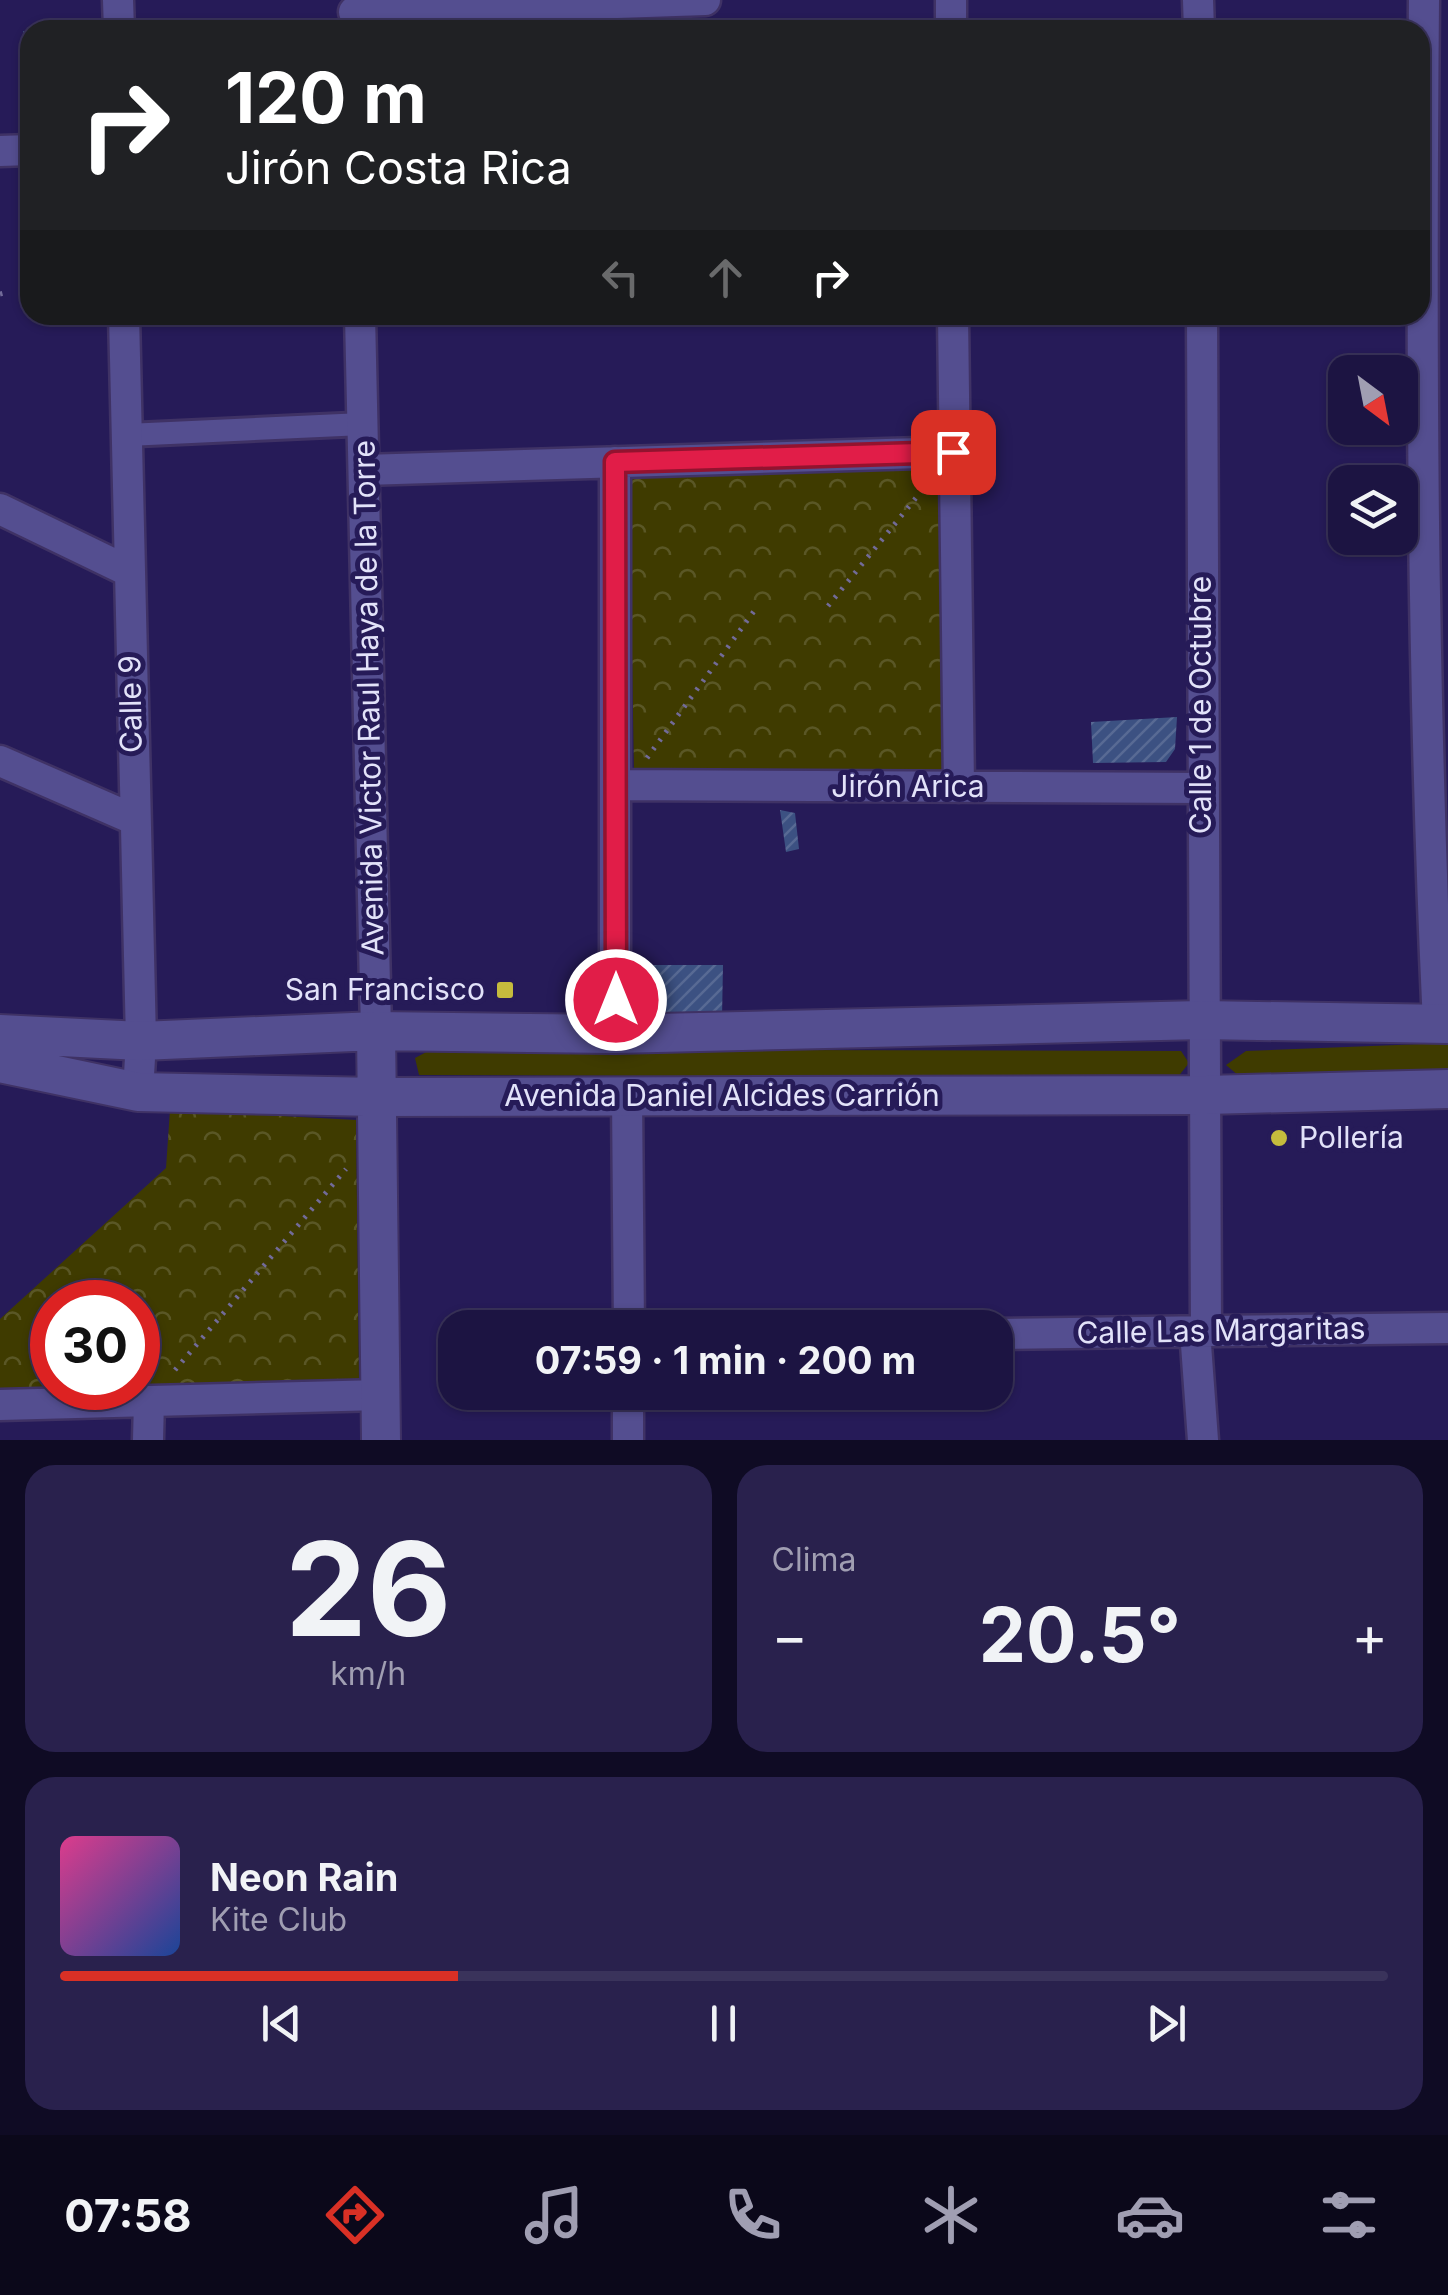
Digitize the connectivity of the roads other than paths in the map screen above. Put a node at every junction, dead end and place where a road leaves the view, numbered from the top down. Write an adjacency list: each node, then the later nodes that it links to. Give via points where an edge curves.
1 (704, 0): 2 (street)
2 (354, 14)
3 (1430, 55): 4 (street)
4 (1436, 110): 5 (street)
5 (1430, 203)
6 (124, 325): 12 (street, Calle 9)
7 (360, 325): 11 (street, Avenida Victor Raul Haya de la Torre)
8 (952, 325): 13 (street)
9 (1202, 325): 22 (street, Calle 1 de Octubre)
10 (1424, 325): 17 (street)
11 (362, 424): 12 (street); 15 (street, Avenida Victor Raul Haya de la Torre)
12 (127, 435): 18 (street, Calle 9)
13 (953, 452): 14 (street); 21 (street)
14 (615, 462): 15 (street); 20 (street)
15 (364, 470): 27 (street, Avenida Victor Raul Haya de la Torre)
16 (0, 510): 18 (street)
17 (1436, 566): 23 (street)
18 (128, 572): 24 (street, Calle 9)
19 (0, 761): 24 (street)
20 (615, 785): 21 (street, Jirón Arica); 29 (street)
21 (960, 787): 22 (street, Jirón Arica)
22 (1200, 788): 25 (street, Calle 1 de Octubre)
23 (1438, 797): 26 (street)
24 (133, 820): 30 (street, Calle 9)
25 (1202, 1020): 26 (street, Avenida Daniel Alcides Carrión); 29 (street, Avenida Daniel Alcides Carrión); 34 (street, Calle 1 de Octubre)
26 (1443, 1024)
27 (376, 1031): 29 (street, Avenida Daniel Alcides Carrión); 30 (street, Avenida Daniel Alcides Carrión); 36 (street, Avenida Victor Raul Haya de la Torre)
28 (0, 1034): 30 (street, Avenida Daniel Alcides Carrión)
29 (616, 1034)
30 (141, 1041): 33 (street, Calle 9)
31 (0, 1063): 33 (street, Avenida Daniel Alcides Carrión)
32 (1448, 1088): 34 (street, Avenida Daniel Alcides Carrión)
33 (138, 1092): 36 (street, Avenida Daniel Alcides Carrión)
34 (1206, 1095): 35 (street, Avenida Daniel Alcides Carrión); 39 (street, Calle 1 de Octubre)
35 (627, 1096): 36 (street, Avenida Daniel Alcides Carrión); 37 (street)
36 (377, 1115): 41 (street, Avenida Victor Raul Haya de la Torre)
37 (628, 1310)
38 (1448, 1328): 39 (street, Calle Las Margaritas)
39 (1200, 1331): 40 (street, Calle Las Margaritas); 50 (street, Calle 1 de Octubre)
40 (1013, 1334)
41 (381, 1395): 42 (street); 48 (street, Avenida Victor Raul Haya de la Torre)
42 (160, 1401)
43 (30, 1404): 44 (street)
44 (0, 1405)
45 (149, 1410): 47 (street)
46 (628, 1410): 49 (street)
47 (148, 1440)
48 (381, 1440)
49 (628, 1440)
50 (1203, 1440)

